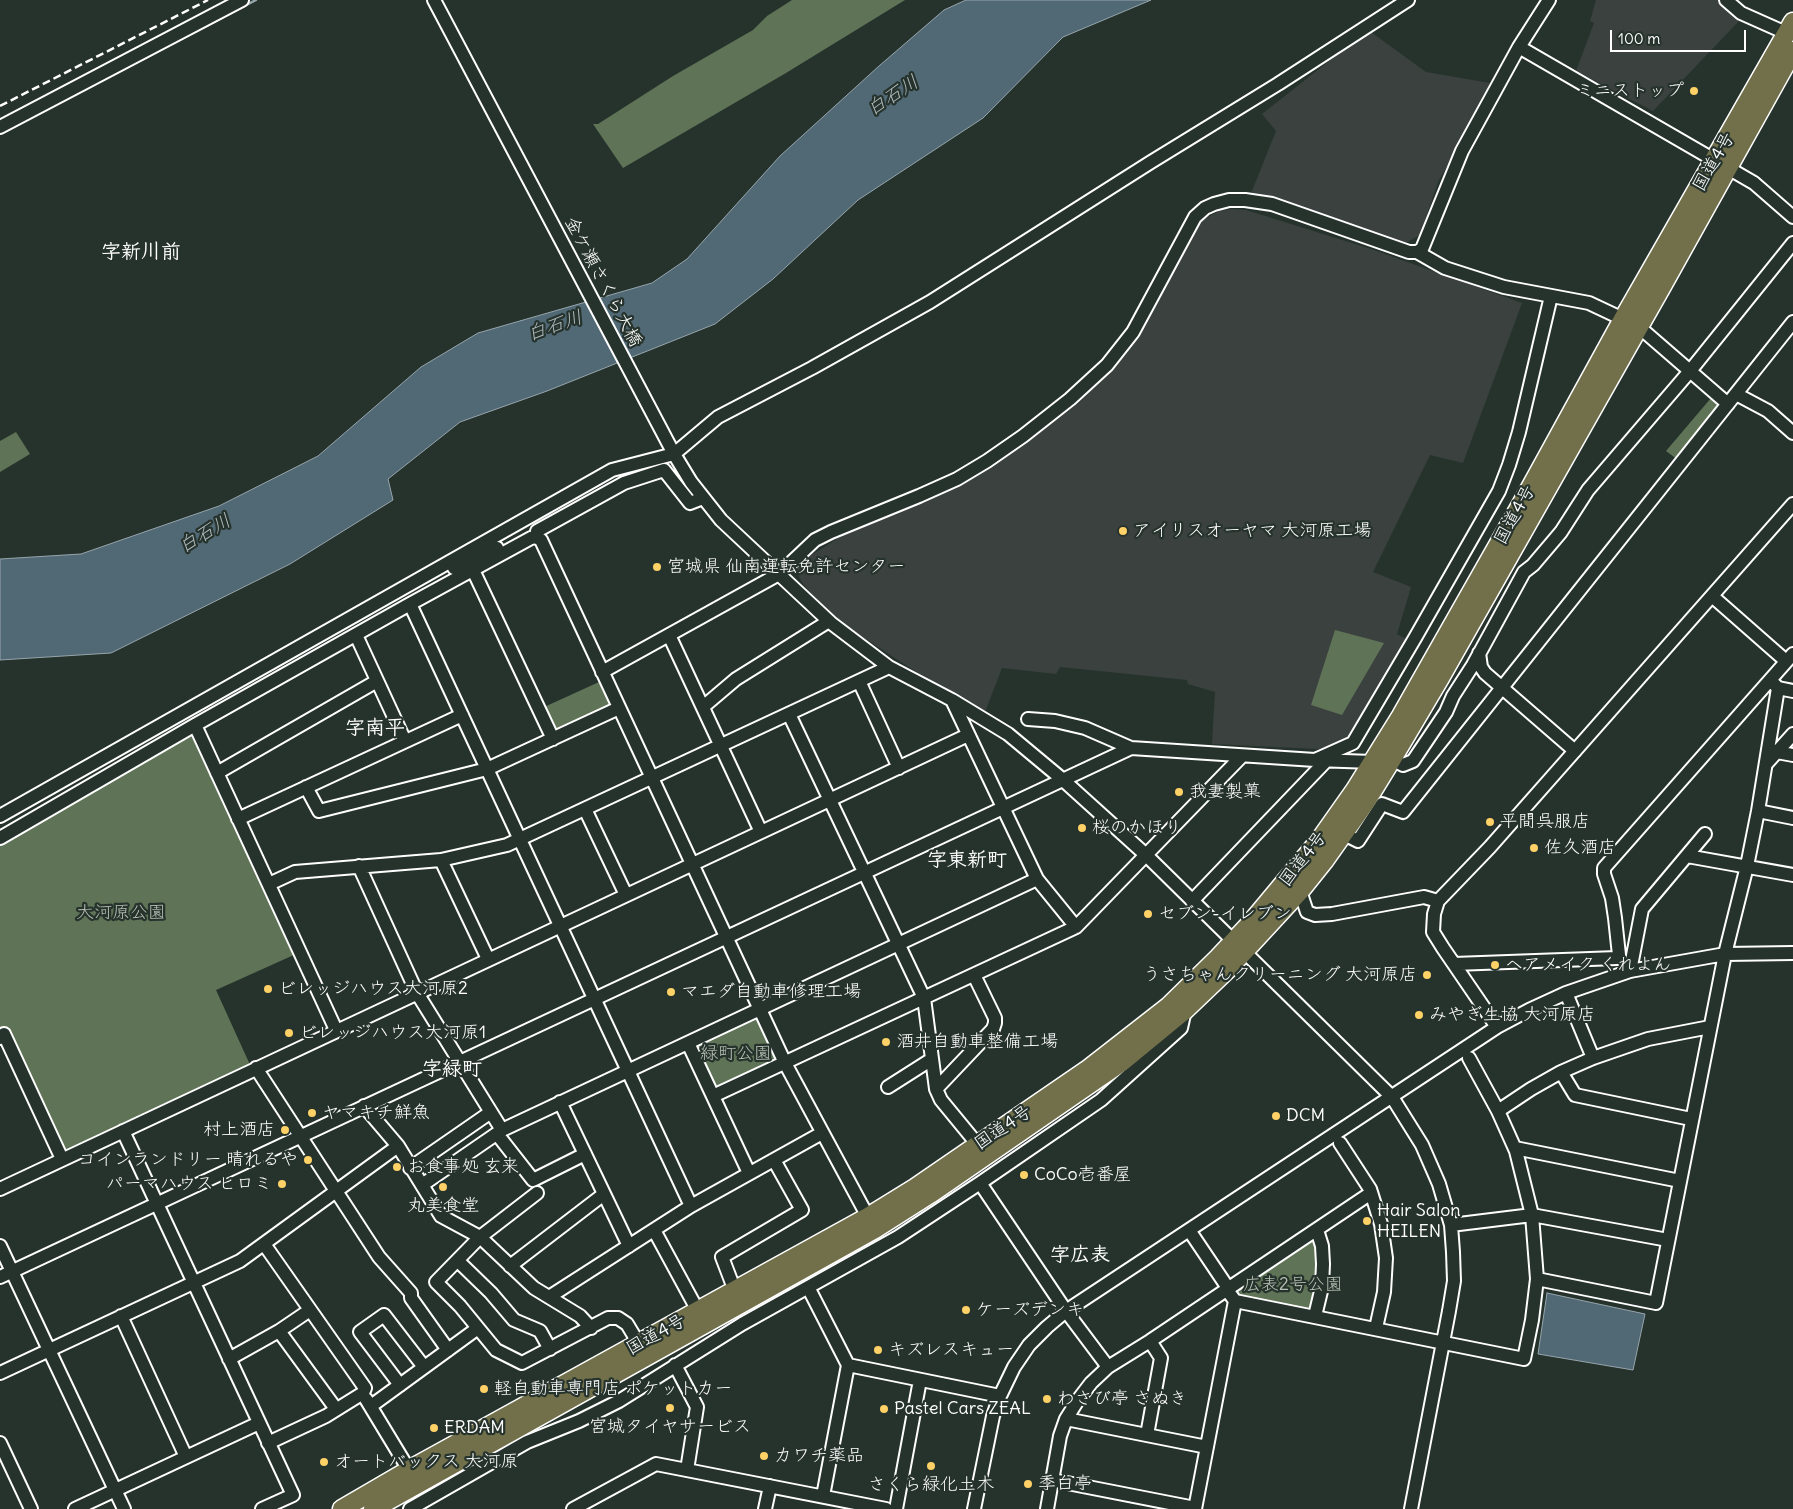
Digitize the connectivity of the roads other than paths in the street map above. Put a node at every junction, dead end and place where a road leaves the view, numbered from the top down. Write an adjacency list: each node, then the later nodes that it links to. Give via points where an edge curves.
1 (242, 0): 9 (street)
2 (434, 0): 20 (street, 金ケ瀬さくら大橋)
3 (1408, 0): 20 (street, via 930,302 718,417)
4 (1549, 0): 7 (street)
5 (1726, 0): 6 (street, via 1740,13)
6 (1790, 28): 10 (highway, 国道4号)
7 (1519, 47): 10 (street); 13 (street, via 1462,150 1422,249)
8 (1793, 51): 10 (highway, 国道4号)
9 (0, 127)
10 (1721, 163): 11 (street, via 1754,183); 15 (highway, 国道4号)
11 (1793, 217)
12 (1793, 243): 17 (street)
13 (1417, 252): 14 (street, via 1445,268 1504,287); 26 (street, via 1409,252 1272,204 1229,200 1205,208 1196,216 1133,332 1107,365 1070,399 1023,436 957,478 815,540)
14 (1551, 296): 15 (street, via 1589,303); 59 (street, via 1518,432 1498,491 1353,742)
15 (1630, 322): 17 (street); 60 (highway, 国道4号, via 1440,678); 61 (highway, 国道4号)
16 (1793, 322): 18 (street)
17 (1690, 371): 18 (street); 33 (street, via 1593,483 1561,532 1524,572)
18 (1732, 399): 19 (street, via 1768,411); 40 (street)
19 (1793, 433)
20 (674, 454): 21 (street, 金ケ瀬さくら大橋); 27 (street, via 612,470)
21 (703, 498): 23 (street, via 690,503 664,470 624,484 537,531); 26 (street, 金ケ瀬さくら大橋, via 721,520)
22 (1793, 504): 28 (street)
23 (536, 537): 24 (street); 36 (street)
24 (518, 546): 25 (street); 27 (street, via 510,543 438,575)
25 (474, 570): 29 (street); 51 (street)
26 (779, 574): 30 (street, 金ケ瀬さくら大橋); 32 (street)
27 (419, 579): 73 (street)
28 (1712, 596): 34 (street); 55 (street)
29 (410, 604): 31 (street); 45 (street)
30 (829, 621): 35 (street, 金ケ瀬さくら大橋); 43 (street, via 736,679)
31 (356, 635): 37 (street); 48 (street)
32 (669, 635): 36 (street); 43 (street)
33 (1479, 654): 40 (street, via 1485,673); 60 (street, via 1414,761 1403,765)
34 (1790, 657): 39 (street)
35 (889, 667): 38 (street); 42 (street, 金ケ瀬さくら大橋)
36 (602, 672): 44 (street)
37 (377, 681): 52 (street); 65 (street)
38 (859, 681): 46 (street); 63 (street)
39 (1774, 684): 41 (street); 62 (street); 101 (street, via 1604,868 1612,898)
40 (1503, 688): 55 (street); 77 (street, via 1403,812 1382,804 1358,841)
41 (1793, 691)
42 (952, 700): 50 (street); 67 (street, 金ケ瀬さくら大橋, via 1008,734)
43 (702, 707): 53 (street)
44 (619, 708): 51 (street); 66 (street)
45 (462, 714): 52 (street); 64 (street)
46 (789, 714): 53 (street); 69 (street)
47 (1028, 719): 54 (street, via 1085,728)
48 (195, 726): 65 (street); 79 (street)
49 (1793, 734): 56 (street)
50 (968, 735): 63 (street); 70 (street)
51 (553, 739): 64 (street)
52 (405, 741): 68 (street)
53 (721, 746): 66 (street); 76 (street)
54 (1131, 748): 58 (street); 67 (street)
55 (1575, 751): 94 (street)
56 (1777, 752): 57 (street); 62 (street)
57 (1793, 755)
58 (1242, 756): 59 (street); 81 (street)
59 (1320, 760): 61 (street); 93 (street)
60 (1392, 760): 77 (highway, 国道4号)
61 (1373, 762): 99 (highway, 国道4号, via 1319,840 1249,925)
62 (1766, 764): 72 (street)
63 (899, 768): 69 (street)
64 (487, 769): 68 (street, via 319,811); 80 (street)
65 (217, 773): 75 (street)
66 (652, 778): 71 (street); 84 (street)
67 (1062, 779): 70 (street); 81 (street, 金ケ瀬さくら大橋)
68 (306, 787): 75 (street)
69 (830, 800): 76 (street); 87 (street)
70 (1002, 807): 87 (street); 89 (street)
71 (585, 809): 80 (street); 92 (street)
72 (1758, 811): 74 (street); 86 (street)
73 (0, 816)
74 (1793, 818)
75 (238, 819): 90 (street)
76 (761, 832): 84 (street)
77 (1344, 834): 91 (highway, 国道4号)
78 (1705, 834): 82 (street)
79 (0, 838)
80 (520, 840): 83 (street); 95 (street)
81 (1146, 855): 93 (street, 金ケ瀬さくら大橋); 96 (street)
82 (1687, 856): 86 (street); 103 (street, via 1642,909)
83 (441, 860): 85 (street); 104 (street)
84 (692, 864): 92 (street); 97 (street)
85 (359, 866): 90 (street, via 295,872); 108 (street)
86 (1747, 866): 88 (street); 102 (street)
87 (864, 871): 97 (street); 98 (street)
88 (1793, 875)
89 (1037, 880): 96 (street); 98 (street)
90 (269, 884): 116 (street)
91 (1300, 891): 94 (street, via 1307,912 1315,915 1424,897); 99 (highway, 国道4号)
92 (626, 895): 95 (street)
93 (1192, 901): 99 (street, 金ケ瀬さくら大橋)
94 (1438, 901): 105 (street, via 1433,932)
95 (559, 925): 104 (street); 110 (street)
96 (1076, 927): 107 (street)
97 (726, 936): 110 (street); 112 (street)
98 (899, 944): 111 (street); 112 (street)
99 (1239, 946): 113 (highway, 国道4号); 130 (street, 金ケ瀬さくら大橋); 141 (highway, 国道4号, via 1129,1038)
100 (1793, 953): 102 (street)
101 (1619, 954): 103 (street); 105 (street, via 1617,958)
102 (1725, 954): 106 (street); 115 (street)
103 (1632, 957): 106 (street)
104 (488, 959): 108 (street)
105 (1454, 964): 114 (street)
106 (1630, 971): 109 (street)
107 (974, 975): 111 (street); 128 (street, via 995,1023 993,1029)
108 (417, 992): 116 (street); 122 (street)
109 (1566, 993): 114 (street); 120 (street)
110 (594, 998): 122 (street); 125 (street)
111 (924, 998): 121 (street); 123 (street)
112 (760, 1009): 118 (street); 123 (street)
113 (1185, 1010): 150 (street, via 1181,1028 1101,1100); 215 (highway, 国道4号, via 1070,1099 875,1229)
114 (1497, 1027): 130 (street)
115 (1710, 1027): 120 (street, via 1648,1039); 135 (street)
116 (336, 1030): 124 (street)
117 (0, 1038): 145 (street, via 4,1034)
118 (688, 1043): 125 (street); 129 (street)
119 (1469, 1058): 133 (street)
120 (1593, 1058): 126 (street)
121 (932, 1059): 127 (street); 128 (street)
122 (459, 1062): 132 (street); 134 (street)
123 (785, 1063): 129 (street); 138 (street)
124 (256, 1068): 136 (street); 139 (street)
125 (628, 1071): 131 (street); 158 (street)
126 (1562, 1072): 133 (street); 135 (street, via 1574,1096)
127 (888, 1087)
128 (936, 1089): 141 (street, via 941,1100)
129 (713, 1096): 148 (street)
130 (1392, 1097): 161 (street, 金ケ瀬さくら大橋, via 1422,1145 1439,1184); 163 (street)
131 (560, 1102): 137 (street); 144 (street)
132 (364, 1106): 139 (street); 142 (street)
133 (1498, 1111): 143 (street)
134 (491, 1112): 137 (street); 147 (street)
135 (1691, 1119): 149 (street)
136 (123, 1131): 145 (street); 157 (street)
137 (499, 1132): 144 (street, via 533,1180); 151 (street)
138 (822, 1133): 146 (street); 160 (street)
139 (300, 1136): 153 (street); 157 (street)
140 (1340, 1144): 155 (street)
141 (978, 1145): 160 (highway, 国道4号)
142 (398, 1146): 147 (street); 153 (street)
143 (1515, 1148): 149 (street); 159 (street)
144 (585, 1154): 156 (street)
145 (62, 1159): 152 (street)
146 (774, 1160): 148 (street); 177 (street, via 802,1210 722,1258)
147 (410, 1168): 151 (street)
148 (749, 1173): 158 (street)
149 (1680, 1181): 166 (street)
150 (980, 1183): 175 (street, via 898,1237); 182 (street)
151 (422, 1185): 165 (street, via 441,1216)
152 (0, 1188)
153 (336, 1191): 167 (street); 194 (street, via 379,1257 411,1293 411,1298)
154 (537, 1193): 165 (street)
155 (1371, 1193): 164 (street); 187 (street, via 1381,1224 1386,1258 1384,1292)
156 (604, 1194): 169 (street); 171 (street)
157 (156, 1204): 172 (street); 174 (street)
158 (691, 1206): 162 (street)
159 (1532, 1215): 161 (street); 166 (street); 173 (street)
160 (868, 1217): 177 (highway, 国道4号)
161 (1450, 1225): 190 (street, 金ケ瀬さくら大橋, via 1454,1281)
162 (654, 1230): 169 (street); 181 (street)
163 (1189, 1230): 176 (street); 182 (street)
164 (1317, 1230): 176 (street); 184 (street, via 1323,1264 1322,1287)
165 (480, 1237): 170 (street); 171 (street)
166 (1668, 1240): 173 (street, via 1656,1303)
167 (264, 1244): 174 (street, via 240,1262); 180 (street)
168 (0, 1246): 172 (street)
169 (629, 1246): 178 (street)
170 (458, 1261): 185 (street, via 436,1282); 192 (street, via 514,1320 540,1331)
171 (510, 1266): 178 (street)
172 (6, 1274): 193 (street)
173 (1537, 1279): 190 (street, via 1524,1359)
174 (193, 1282): 183 (street); 195 (street)
175 (808, 1287): 196 (street); 197 (street)
176 (1227, 1288): 179 (street); 189 (street)
177 (735, 1291): 181 (highway, 国道4号)
178 (549, 1297): 186 (street, via 580,1316)
179 (1235, 1301): 184 (street); 212 (street)
180 (310, 1310): 188 (street); 203 (street, via 365,1388)
181 (698, 1311): 191 (highway, 国道4号)
182 (1066, 1311): 199 (street); 204 (street, via 1029,1345)
183 (121, 1316): 193 (street); 213 (street)
184 (1315, 1316): 187 (street)
185 (478, 1328): 192 (street, via 496,1350 522,1363); 194 (street)
186 (591, 1328): 191 (street, via 608,1318 618,1318 627,1324); 192 (street)
187 (1376, 1328): 190 (street)
188 (279, 1332): 195 (street); 206 (street)
189 (1150, 1341): 199 (street); 209 (street, via 1161,1358)
190 (1444, 1342): 234 (street, 金ケ瀬さくら大橋)
191 (639, 1344): 215 (highway, 国道4号)
192 (550, 1349)
193 (49, 1350): 200 (street); 218 (street)
194 (448, 1350): 198 (street)
195 (229, 1358): 208 (street)
196 (674, 1365): 214 (street, via 697,1407); 226 (street, via 619,1400 527,1442)
197 (848, 1365): 201 (street); 219 (street)
198 (424, 1367): 202 (street); 202 (street, via 384,1314 360,1332)
199 (1108, 1367): 207 (street, via 1091,1383)
200 (0, 1373)
201 (920, 1380): 204 (street); 230 (street)
202 (400, 1385): 205 (street)
203 (363, 1394): 205 (street); 206 (street)
204 (1000, 1396): 231 (street)
205 (371, 1406): 215 (street)
206 (336, 1410): 211 (street)
207 (1066, 1419): 209 (street); 216 (street)
208 (259, 1423): 211 (street); 213 (street)
209 (1147, 1435): 212 (street)
210 (0, 1443): 220 (street)
211 (268, 1443): 223 (street, via 293,1495)
212 (1207, 1447): 233 (street)
213 (186, 1457): 218 (street)
214 (687, 1470): 217 (street); 227 (street, via 656,1464)
215 (412, 1477): 224 (highway); 225 (highway)
216 (1052, 1480): 232 (street); 233 (street)
217 (770, 1486): 219 (street); 228 (street)
218 (115, 1490): 221 (street); 222 (street)
219 (823, 1496): 229 (street)
220 (31, 1509)
221 (75, 1509)
222 (124, 1509)
223 (262, 1509)
224 (342, 1509)
225 (373, 1509)
226 (411, 1509)
227 (573, 1509)
228 (765, 1509)
229 (886, 1509)
230 (896, 1509)
231 (974, 1509)
232 (1047, 1509)
233 (1195, 1509)
234 (1411, 1509)

